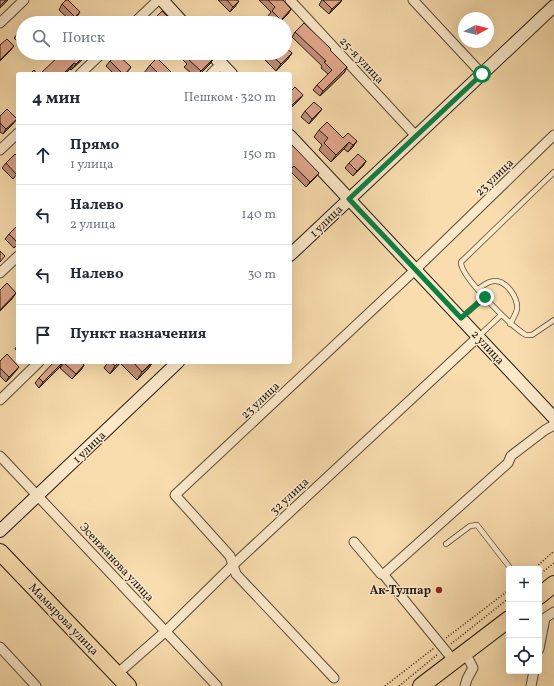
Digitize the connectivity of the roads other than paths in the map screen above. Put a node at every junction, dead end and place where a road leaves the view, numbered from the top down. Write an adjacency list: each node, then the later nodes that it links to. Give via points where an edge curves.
1 (24, 0): 9 (street)
2 (158, 0): 7 (street)
3 (162, 0): 8 (street)
4 (290, 0): 19 (street, 25-я улица)
5 (413, 0): 16 (street)
6 (551, 6): 16 (street, 1 улица)
7 (141, 16)
8 (177, 16)
9 (0, 23)
10 (95, 60): 13 (street)
11 (217, 60): 12 (street)
12 (221, 64): 14 (street); 15 (street)
13 (82, 72)
14 (213, 72)
15 (229, 72)
16 (482, 74): 19 (street, 1 улица)
17 (16, 135): 21 (street)
18 (554, 135): 26 (street, 23 улица)
19 (416, 136): 23 (street, 1 улица)
20 (292, 138): 23 (street, 2 улица)
21 (0, 150)
22 (554, 172): 28 (lane, via 461,262 462,270)
23 (349, 199): 24 (street, 1 улица); 26 (street, 2 улица)
24 (292, 253)
25 (16, 258): 27 (street)
26 (415, 270): 31 (street, 2 улица); 46 (street, 23 улица, via 175,495 230,556)
27 (0, 273)
28 (478, 289): 29 (lane); 33 (lane, via 488,282 495,281 502,282 510,289 517,304)
29 (485, 297): 30 (lane); 31 (lane)
30 (501, 315): 33 (lane); 34 (lane)
31 (461, 318): 34 (street, 2 улица)
32 (554, 320): 33 (lane, via 529,336)
33 (510, 324)
34 (478, 337): 38 (street, 2 улица); 46 (street, 32 улица)
35 (38, 364): 37 (street)
36 (176, 364): 41 (street, 1 улица)
37 (0, 400)
38 (554, 418)
39 (554, 425): 48 (street, via 511,456 508,463)
40 (0, 456): 41 (street, Эсенжанова улица)
41 (38, 495): 42 (street, 1 улица); 53 (street, Эсенжанова улица)
42 (0, 531)
43 (354, 542): 48 (street)
44 (446, 544): 47 (lane, via 470,526 477,525)
45 (0, 552): 57 (highway, Мамырова улица)
46 (233, 565): 53 (street, 32 улица); 59 (street, 23 улица, via 236,574)
47 (509, 566)
48 (383, 574): 56 (street)
49 (554, 584): 50 (highway)
50 (542, 594)
51 (554, 612): 54 (street, via 545,618)
52 (506, 620): 56 (highway)
53 (166, 631): 57 (street, 32 улица); 62 (street, Эсенжанова улица)
54 (541, 638)
55 (1, 650): 60 (street)
56 (454, 654): 63 (highway); 64 (street, via 473,668)
57 (117, 674): 61 (highway, Мамырова улица)
58 (533, 674): 65 (street)
59 (334, 678)
60 (36, 686)
61 (128, 686)
62 (217, 686)
63 (421, 686)
64 (465, 686)
65 (531, 686)

